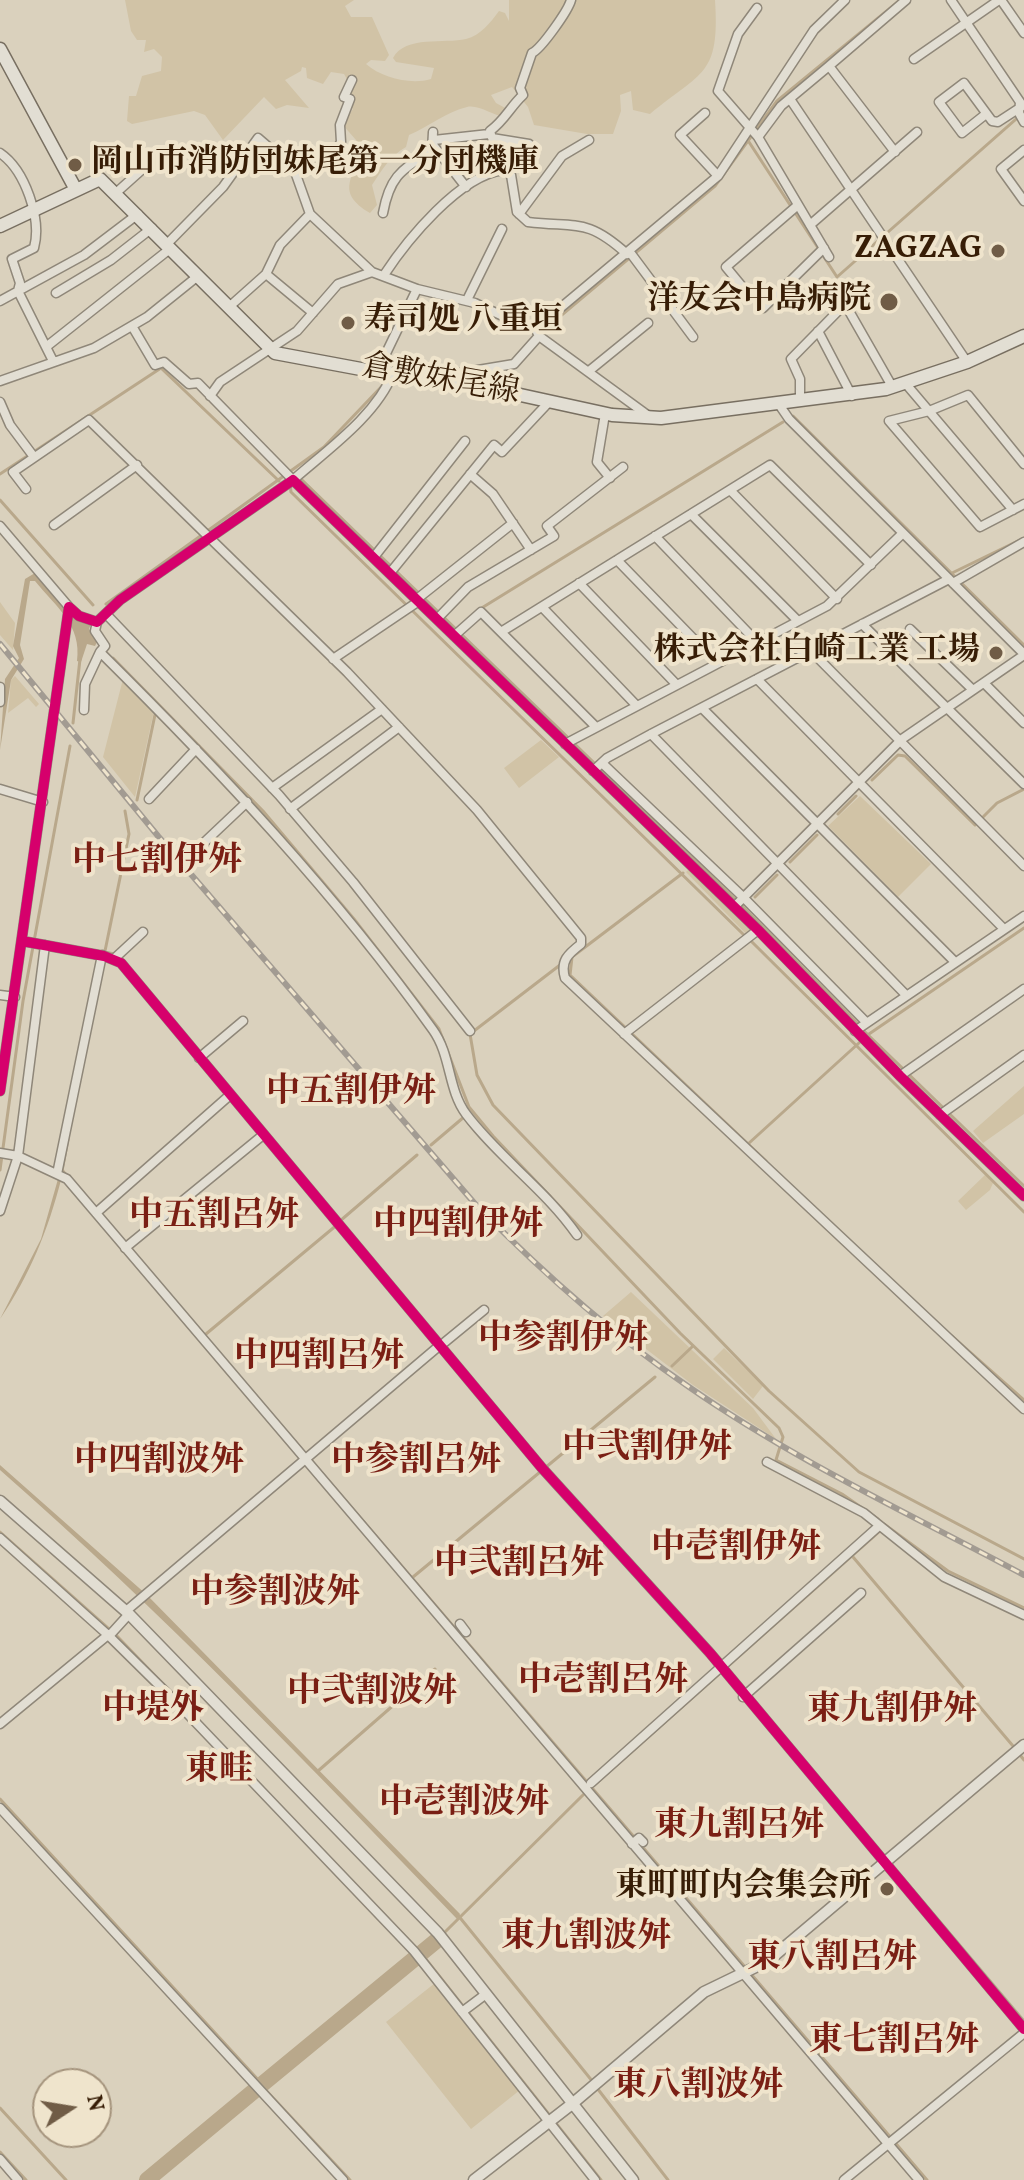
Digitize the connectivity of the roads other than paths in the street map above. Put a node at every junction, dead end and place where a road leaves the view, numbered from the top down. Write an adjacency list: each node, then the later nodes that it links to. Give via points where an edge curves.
1 (571, 0): 19 (street, via 542,48 532,53 520,88 523,95)
2 (845, 0): 17 (street, via 814,30)
3 (906, 0): 11 (street)
4 (951, 0): 7 (street)
5 (1000, 0): 7 (street); 8 (street)
6 (757, 8): 17 (street, via 738,34 718,91)
7 (965, 21): 10 (street); 16 (street, via 1020,102)
8 (1024, 33)
9 (0, 49): 30 (main road)
10 (914, 59)
11 (829, 66): 13 (street); 23 (street)
12 (352, 80): 26 (street, via 335,152)
13 (790, 99): 17 (street); 31 (street)
14 (705, 113): 28 (street, via 680,135)
15 (986, 114): 15 (street, via 964,83 939,102 962,133); 16 (street, via 998,122)
16 (1022, 115)
17 (754, 132): 28 (street); 34 (street)
18 (917, 132): 23 (street)
19 (489, 134): 20 (street); 27 (street, via 529,144)
20 (433, 139): 29 (street); 36 (street, via 401,168)
21 (589, 140): 39 (street, via 562,156)
22 (1024, 150): 33 (street, via 1001,169)
23 (895, 152): 31 (street)
24 (0, 153): 35 (street, via 12,161)
25 (146, 166): 32 (street)
26 (294, 169): 38 (street); 44 (street, via 258,138 223,187)
27 (508, 172): 29 (street, via 487,174); 39 (street)
28 (718, 176): 45 (street)
29 (466, 187): 48 (street, via 411,236)
30 (75, 188): 32 (main road, via 100,179); 35 (main road)
31 (850, 191): 40 (street); 68 (street)
32 (117, 192): 37 (main road)
33 (1024, 201)
34 (795, 208): 40 (street); 51 (street, via 726,267)
35 (33, 209): 41 (main road); 52 (street, via 34,248 12,259)
36 (383, 213)
37 (139, 214): 42 (main road); 52 (street, via 84,255)
38 (310, 214): 46 (street); 47 (street, via 280,245)
39 (519, 214): 45 (street, via 528,222 581,225 606,235)
40 (810, 225): 57 (street, via 823,252)
41 (0, 226)
42 (153, 228): 44 (main road); 53 (street)
43 (502, 229): 54 (street)
44 (169, 246): 49 (main road); 65 (street)
45 (630, 254): 62 (street); 64 (street)
46 (372, 272): 48 (street); 58 (street, via 338,284)
47 (266, 274): 56 (street); 58 (street)
48 (384, 275): 50 (street)
49 (198, 276): 56 (main road); 60 (street)
50 (417, 289): 54 (street); 70 (street)
51 (745, 290)
52 (18, 291): 55 (street); 65 (street)
53 (56, 293)
54 (467, 300): 62 (street)
55 (0, 301)
56 (229, 307): 66 (main road)
57 (763, 308)
58 (313, 313): 66 (street)
59 (648, 323): 69 (street)
60 (132, 326): 67 (street, via 94,348); 77 (street, via 155,365 164,362)
61 (818, 331): 74 (street, via 845,304); 76 (street); 78 (street, via 791,359 800,379)
62 (537, 332): 69 (street); 72 (street, via 514,364)
63 (1024, 336): 68 (main road, 倉敷妹尾線)
64 (693, 337)
65 (46, 347): 67 (street)
66 (269, 349): 70 (main road, 倉敷妹尾線); 77 (street, via 220,382)
67 (53, 361): 73 (street)
68 (967, 362): 75 (main road, 倉敷妹尾線)
69 (589, 371): 84 (street)
70 (377, 372): 71 (main road, 倉敷妹尾線)
71 (393, 373): 72 (main road, 倉敷妹尾線); 91 (street, via 387,387 341,438)
72 (438, 377): 80 (main road, 倉敷妹尾線)
73 (0, 381)
74 (892, 384): 75 (main road, 倉敷妹尾線); 76 (main road, 倉敷妹尾線)
75 (906, 384): 82 (street)
76 (851, 392): 78 (main road, 倉敷妹尾線)
77 (210, 396): 91 (street)
78 (800, 401): 81 (main road, 倉敷妹尾線)
79 (0, 402): 86 (street)
80 (549, 402): 83 (main road, 倉敷妹尾線); 90 (street, via 502,452 494,445)
81 (778, 403): 84 (main road, 倉敷妹尾線); 101 (street)
82 (929, 411): 87 (street, via 968,395); 96 (street); 96 (street, via 889,421 980,527)
83 (605, 414): 84 (main road, 倉敷妹尾線); 92 (street, via 597,462)
84 (651, 418)
85 (465, 441): 106 (street)
86 (32, 454): 88 (street, via 89,420); 93 (street, via 13,472)
87 (1024, 464)
88 (137, 465): 99 (street); 102 (street)
89 (623, 467): 92 (street)
90 (470, 474): 98 (street, via 493,494); 109 (street)
91 (293, 476): 102 (street); 106 (street)
92 (610, 478): 105 (street, via 547,526 554,536)
93 (26, 489)
94 (730, 490): 97 (street); 108 (street, via 770,465); 112 (street)
95 (1024, 504): 96 (street)
96 (1013, 510)
97 (691, 514): 103 (street); 119 (street)
98 (513, 523): 105 (street); 113 (street)
99 (54, 525)
100 (0, 526): 115 (street)
101 (903, 533): 108 (street); 110 (street)
102 (206, 534): 116 (street); 128 (street)
103 (655, 536): 107 (street); 124 (street)
104 (1024, 542): 110 (street)
105 (531, 550): 117 (street, via 468,587)
106 (376, 554): 109 (street)
107 (617, 560): 111 (street); 129 (street)
108 (871, 565): 112 (street)
109 (392, 570): 113 (street)
110 (954, 580): 120 (street); 127 (street)
111 (579, 583): 114 (street); 132 (street)
112 (837, 599): 119 (street)
113 (416, 601): 117 (street); 128 (street)
114 (542, 607): 122 (street); 136 (street)
115 (68, 613): 118 (street); 154 (street)
116 (107, 615): 118 (street); 151 (street)
117 (440, 616): 123 (street)
118 (93, 620): 126 (street, via 105,646)
119 (798, 621): 124 (street)
120 (862, 624): 125 (street); 138 (street)
121 (910, 629): 134 (street)
122 (501, 632): 123 (street, via 481,612); 142 (street)
123 (458, 634): 145 (street)
124 (757, 642): 129 (street)
125 (811, 651): 130 (street); 146 (street)
126 (100, 652): 140 (street, via 87,676); 147 (street)
127 (1024, 654): 131 (street)
128 (333, 659): 139 (street)
129 (717, 663): 132 (street)
130 (757, 679): 137 (street); 149 (street)
131 (984, 683): 134 (street); 141 (street)
132 (676, 684): 136 (street)
133 (0, 687): 135 (street)
134 (973, 690): 138 (street)
135 (0, 702)
136 (636, 705): 142 (street)
137 (702, 708): 144 (street); 157 (street)
138 (949, 708): 146 (street); 150 (street)
139 (382, 709): 143 (street); 151 (street)
140 (84, 710)
141 (1024, 723)
142 (595, 726): 145 (street)
143 (399, 727): 156 (street); 177 (street, via 477,810 581,938 566,955 565,978)
144 (651, 734): 148 (street); 159 (street)
145 (569, 741): 148 (street)
146 (899, 742): 149 (street); 160 (street)
147 (196, 749): 153 (street); 155 (street)
148 (598, 767): 161 (street); 161 (street)
149 (859, 782): 157 (street); 163 (street)
150 (1024, 784)
151 (272, 788): 156 (street)
152 (0, 789): 154 (street)
153 (149, 799)
154 (43, 802): 166 (street)
155 (247, 802): 158 (street); 191 (street, via 436,1034 464,1111)
156 (290, 809): 176 (street)
157 (819, 823): 159 (street); 169 (street)
158 (192, 854)
159 (778, 864): 161 (street); 172 (street)
160 (1024, 866)
161 (739, 902): 164 (street); 175 (street)
162 (1024, 916): 163 (street)
163 (1004, 929): 169 (street)
164 (758, 930): 175 (street); 177 (street)
165 (143, 932): 168 (street)
166 (22, 941): 167 (street); 173 (street)
167 (38, 944): 168 (street); 186 (street)
168 (110, 956): 179 (street); 187 (street)
169 (955, 962): 172 (street)
170 (1024, 989): 180 (street)
171 (0, 995): 173 (street)
172 (906, 995): 175 (street)
173 (15, 997): 181 (street)
174 (243, 1021): 179 (street)
175 (860, 1026): 180 (street)
176 (470, 1031)
177 (628, 1031): 195 (street)
178 (1024, 1055): 183 (street)
179 (201, 1056): 182 (street)
180 (904, 1073): 183 (street)
181 (0, 1091)
182 (230, 1095): 184 (street); 190 (street)
183 (944, 1112): 188 (street)
184 (263, 1135): 192 (street); 194 (street)
185 (2, 1153): 186 (street)
186 (18, 1156): 187 (street); 189 (street)
187 (59, 1175): 190 (street)
188 (1024, 1196)
189 (0, 1211)
190 (98, 1211): 192 (street)
191 (577, 1235)
192 (128, 1246): 196 (street)
193 (484, 1310): 194 (street)
194 (442, 1344): 196 (street); 207 (street, via 544,1470)
195 (1024, 1409)
196 (308, 1457): 202 (street); 206 (street)
197 (767, 1462): 199 (street, via 864,1513)
198 (0, 1501): 202 (street)
199 (882, 1528): 203 (street, via 944,1577); 207 (street)
200 (0, 1538): 205 (street)
201 (861, 1593): 208 (street)
202 (128, 1613): 205 (street); 215 (street, via 438,1933)
203 (1024, 1615)
204 (460, 1624): 206 (street)
205 (111, 1634): 209 (street); 216 (street)
206 (463, 1635): 214 (street)
207 (722, 1672): 208 (street); 211 (street)
208 (745, 1695): 213 (street)
209 (0, 1724)
210 (1024, 1745): 213 (street)
211 (594, 1784)
212 (0, 1808): 223 (street)
213 (887, 1861): 214 (street); 217 (street)
214 (747, 1973): 218 (street, via 704,1992); 220 (street)
215 (486, 1994): 216 (street); 218 (street)
216 (465, 2010): 219 (street)
217 (1024, 2031): 220 (street)
218 (572, 2104): 219 (street); 226 (street)
219 (551, 2119): 224 (street); 225 (street)
220 (891, 2141): 227 (street); 228 (street)
221 (0, 2159): 222 (street)
222 (18, 2180)
223 (343, 2180)
224 (474, 2180)
225 (595, 2180)
226 (633, 2180)
227 (844, 2180)
228 (919, 2180)

